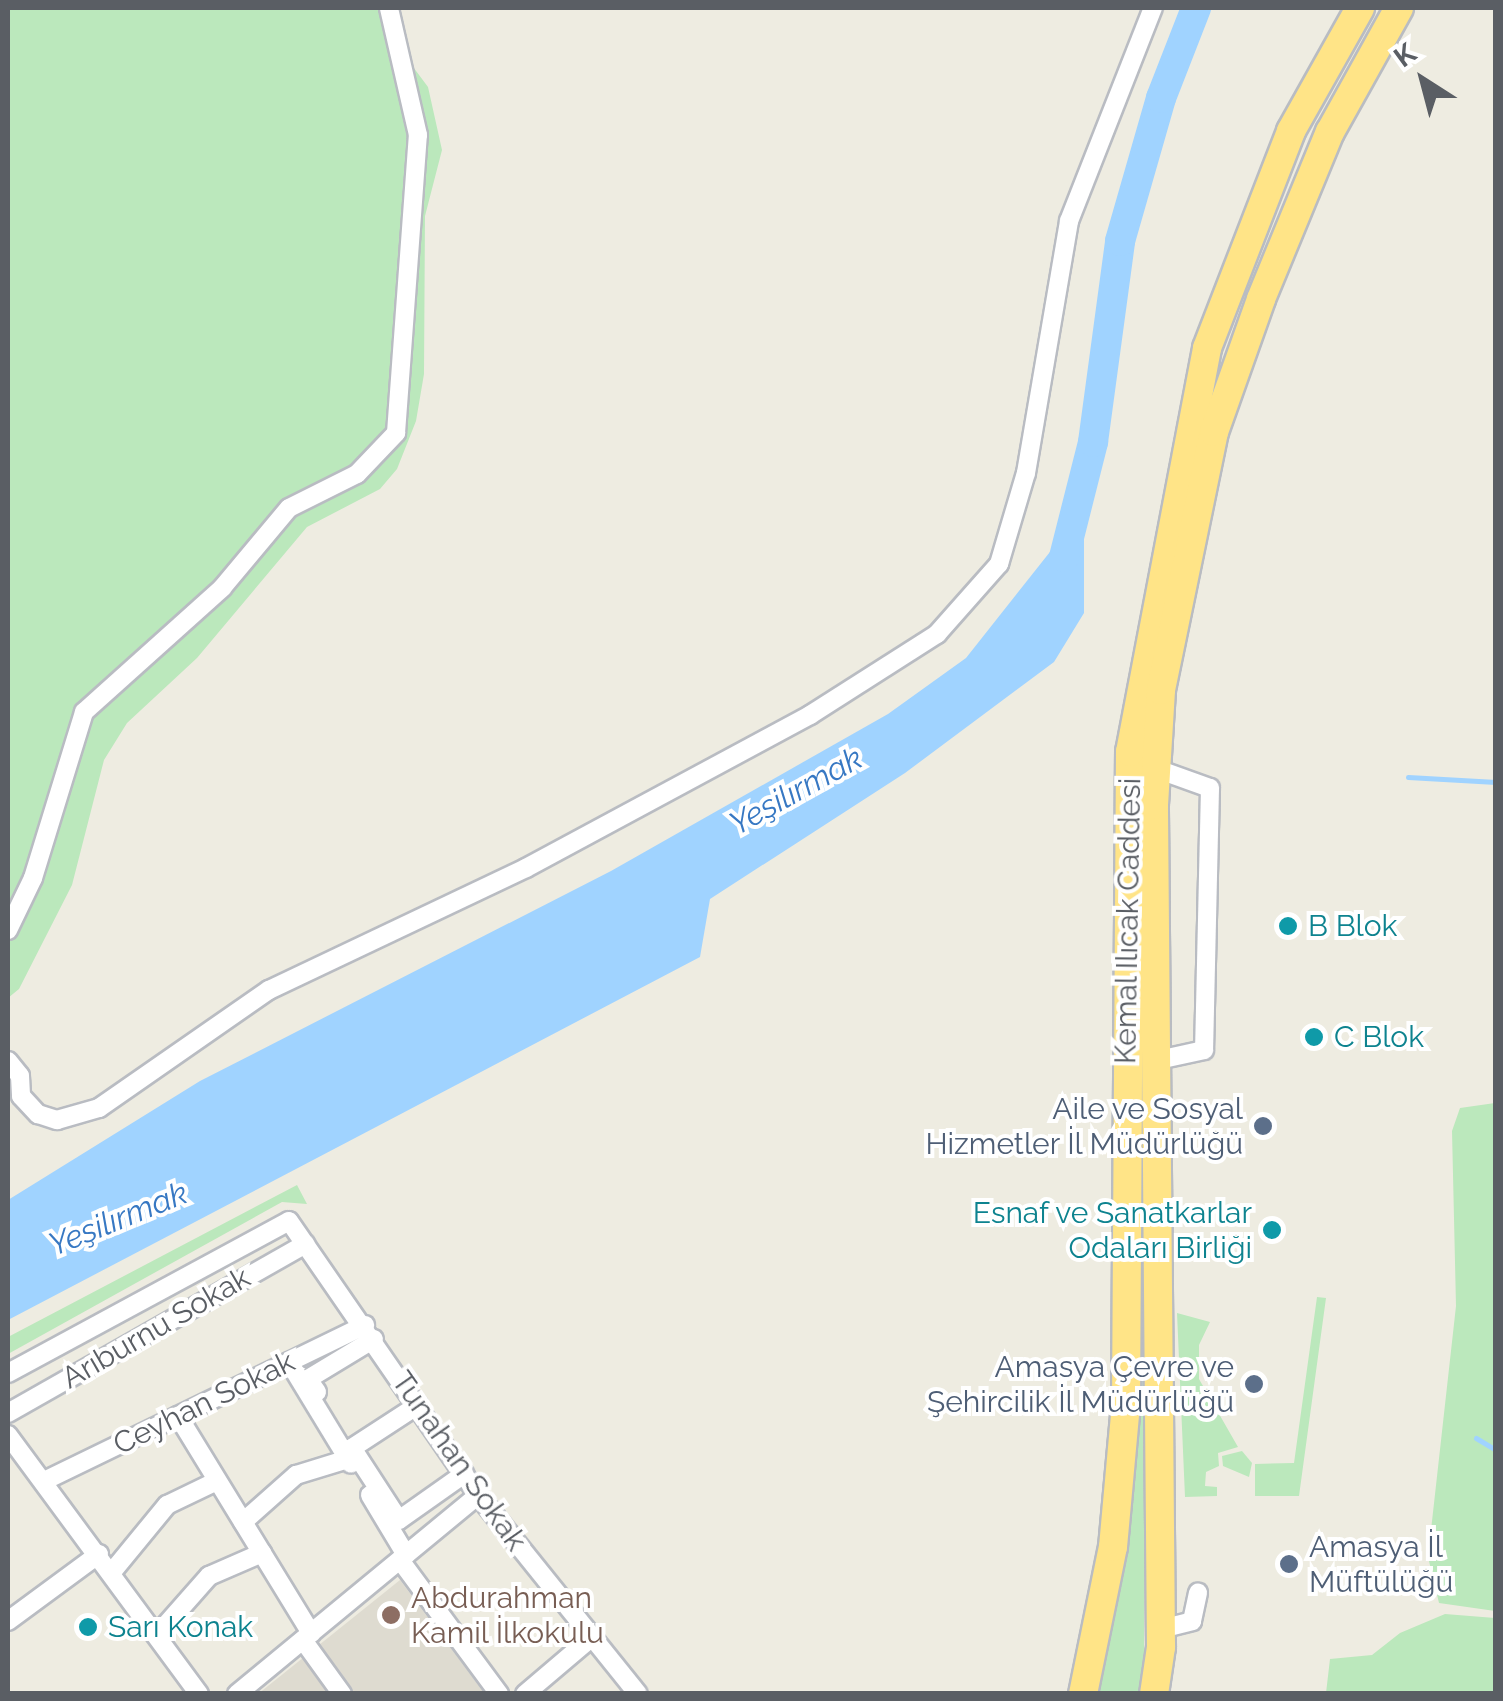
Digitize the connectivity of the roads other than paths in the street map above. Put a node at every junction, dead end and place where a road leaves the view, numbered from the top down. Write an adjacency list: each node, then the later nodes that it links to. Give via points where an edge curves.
1 (388, 8): 6 (street, via 418,135 396,433 358,474 288,508 222,588 84,712 33,878)
2 (1153, 8): 8 (street, via 1070,221 1026,473 998,564 937,634 810,716 559,850 270,990 99,1108 57,1120 38,1114 21,1096 20,1076)
3 (1360, 8): 39 (highway, Kemal Ilıcak Caddesi, via 1292,131 1207,348 1130,752 1126,1406 1108,1582)
4 (1400, 8): 5 (highway, Kemal Ilıcak Caddesi, via 1330,132 1210,450 1164,671)
5 (1156, 769): 7 (highway, Kemal Ilıcak Caddesi); 7 (street, via 1210,788 1204,1050)
6 (8, 930)
7 (1158, 1060): 32 (highway, Kemal Ilıcak Caddesi)
8 (8, 1061)
9 (305, 1244): 10 (street, Tunahan Sokak); 12 (street, Tunahan Sokak, via 289,1222); 14 (street, Arıburnu Sokak)
10 (369, 1332): 11 (street, Ceyhan Sokak); 13 (street, Tunahan Sokak); 17 (street, via 308,1379)
11 (289, 1362): 15 (street, Ceyhan Sokak); 17 (street)
12 (8, 1373)
13 (418, 1405): 17 (street); 18 (street, Tunahan Sokak)
14 (8, 1413)
15 (178, 1416): 19 (street, Ceyhan Sokak); 20 (street)
16 (8, 1436): 19 (street)
17 (350, 1453): 18 (street, via 400,1520); 22 (street, via 296,1475); 25 (street)
18 (464, 1474): 21 (street, Tunahan Sokak)
19 (44, 1481): 24 (street)
20 (218, 1481): 22 (street); 26 (street, via 167,1505)
21 (478, 1494): 25 (street); 31 (street, Tunahan Sokak)
22 (243, 1522): 23 (street)
23 (262, 1553): 29 (street, via 209,1576); 30 (street)
24 (98, 1554): 26 (street); 28 (street)
25 (403, 1557): 30 (street); 36 (street)
26 (112, 1572): 29 (street)
27 (1198, 1594): 32 (street, via 1190,1623)
28 (8, 1621)
29 (157, 1635): 33 (street)
30 (307, 1636): 34 (street); 35 (street)
31 (591, 1638): 37 (street); 38 (street, Tunahan Sokak)
32 (1161, 1638): 40 (highway, Kemal Ilıcak Caddesi); 41 (highway)
33 (198, 1694)
34 (237, 1694)
35 (342, 1694)
36 (499, 1694)
37 (525, 1694)
38 (638, 1694)
39 (1083, 1694)
40 (1154, 1694)
41 (1163, 1694)

